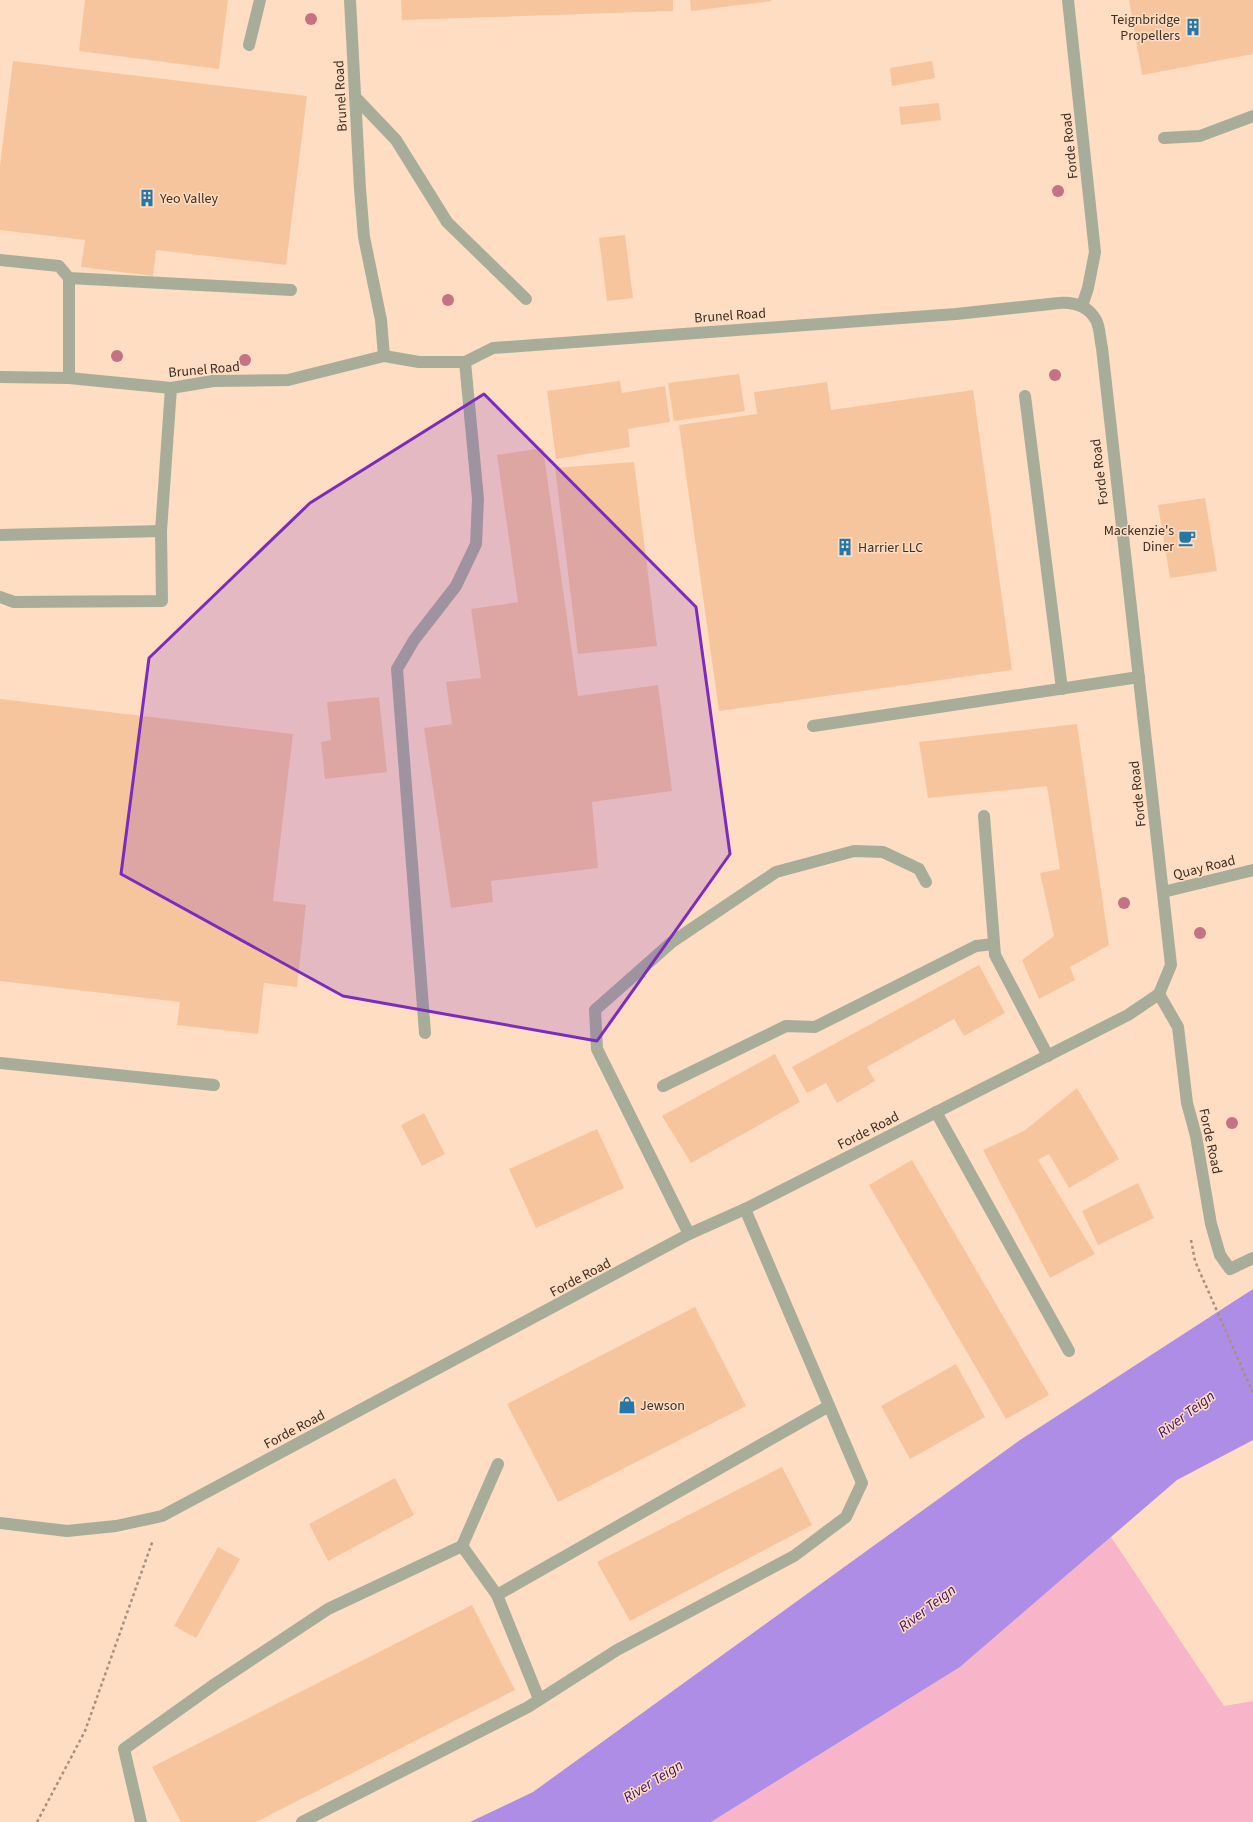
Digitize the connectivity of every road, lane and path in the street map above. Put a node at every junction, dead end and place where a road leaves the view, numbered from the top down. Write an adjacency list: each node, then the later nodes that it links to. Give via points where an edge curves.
1 (260, 0): 4 (street)
2 (350, 0): 5 (street, Brunel Road)
3 (1068, 0): 12 (street, Forde Road, via 1095,252)
4 (249, 45)
5 (355, 97): 11 (street, via 396,140 447,222); 13 (street, Brunel Road, via 364,236 381,320)
6 (1253, 116): 7 (street, via 1200,136)
7 (1164, 138)
8 (0, 260): 9 (street, via 59,266)
9 (69, 278): 10 (street); 16 (street)
10 (291, 290)
11 (526, 299)
12 (1082, 306): 14 (street, Brunel Road, via 1071,302 1059,302 956,314 493,348); 22 (street, Forde Road, via 1096,321 1102,348)
13 (384, 356): 14 (street, Brunel Road, via 419,362); 17 (street, Brunel Road, via 288,380 213,381)
14 (465, 362): 31 (street, via 478,499 476,544 456,586 414,640 398,669)
15 (0, 377): 16 (street, Brunel Road)
16 (69, 378): 17 (street, Brunel Road)
17 (171, 388): 19 (street)
18 (1025, 396): 23 (street)
19 (161, 531): 20 (street); 21 (street, via 162,601 14,602)
20 (0, 535)
21 (0, 597)
22 (1139, 676): 23 (street); 28 (street, Forde Road)
23 (1062, 689): 24 (street)
24 (813, 726)
25 (984, 816): 29 (street)
26 (1253, 870): 28 (street, Quay Road)
27 (926, 882): 38 (street, via 919,869 883,852 854,851 776,872 672,942 595,1010 597,1049)
28 (1163, 892): 30 (street, Forde Road, via 1171,965)
29 (994, 944): 32 (street, via 995,955); 35 (street, via 976,946 815,1027 786,1026)
30 (1159, 994): 32 (street, Forde Road, via 1128,1016); 40 (street, Forde Road, via 1178,1027 1188,1103 1211,1224 1220,1255 1230,1269)
31 (425, 1033)
32 (1048, 1056): 36 (street, Forde Road)
33 (0, 1063): 34 (street)
34 (214, 1085)
35 (664, 1086)
36 (936, 1112): 37 (street, Forde Road); 41 (street)
37 (745, 1209): 38 (street, Forde Road); 43 (street)
38 (689, 1234): 45 (street, Forde Road)
39 (1192, 1251): 42 (path)
40 (1253, 1258)
41 (1069, 1351)
42 (1253, 1393)
43 (829, 1406): 48 (street); 49 (street, via 862,1483 846,1517 794,1556 617,1650)
44 (498, 1464): 47 (street)
45 (162, 1516): 46 (street, Forde Road, via 116,1526 67,1530); 50 (path, via 85,1731)
46 (0, 1523)
47 (462, 1546): 48 (street); 51 (street, via 328,1609 215,1684 124,1749)
48 (498, 1595): 49 (street)
49 (539, 1699): 52 (street, via 528,1707)
50 (37, 1822)
51 (141, 1822)
52 (302, 1822)

